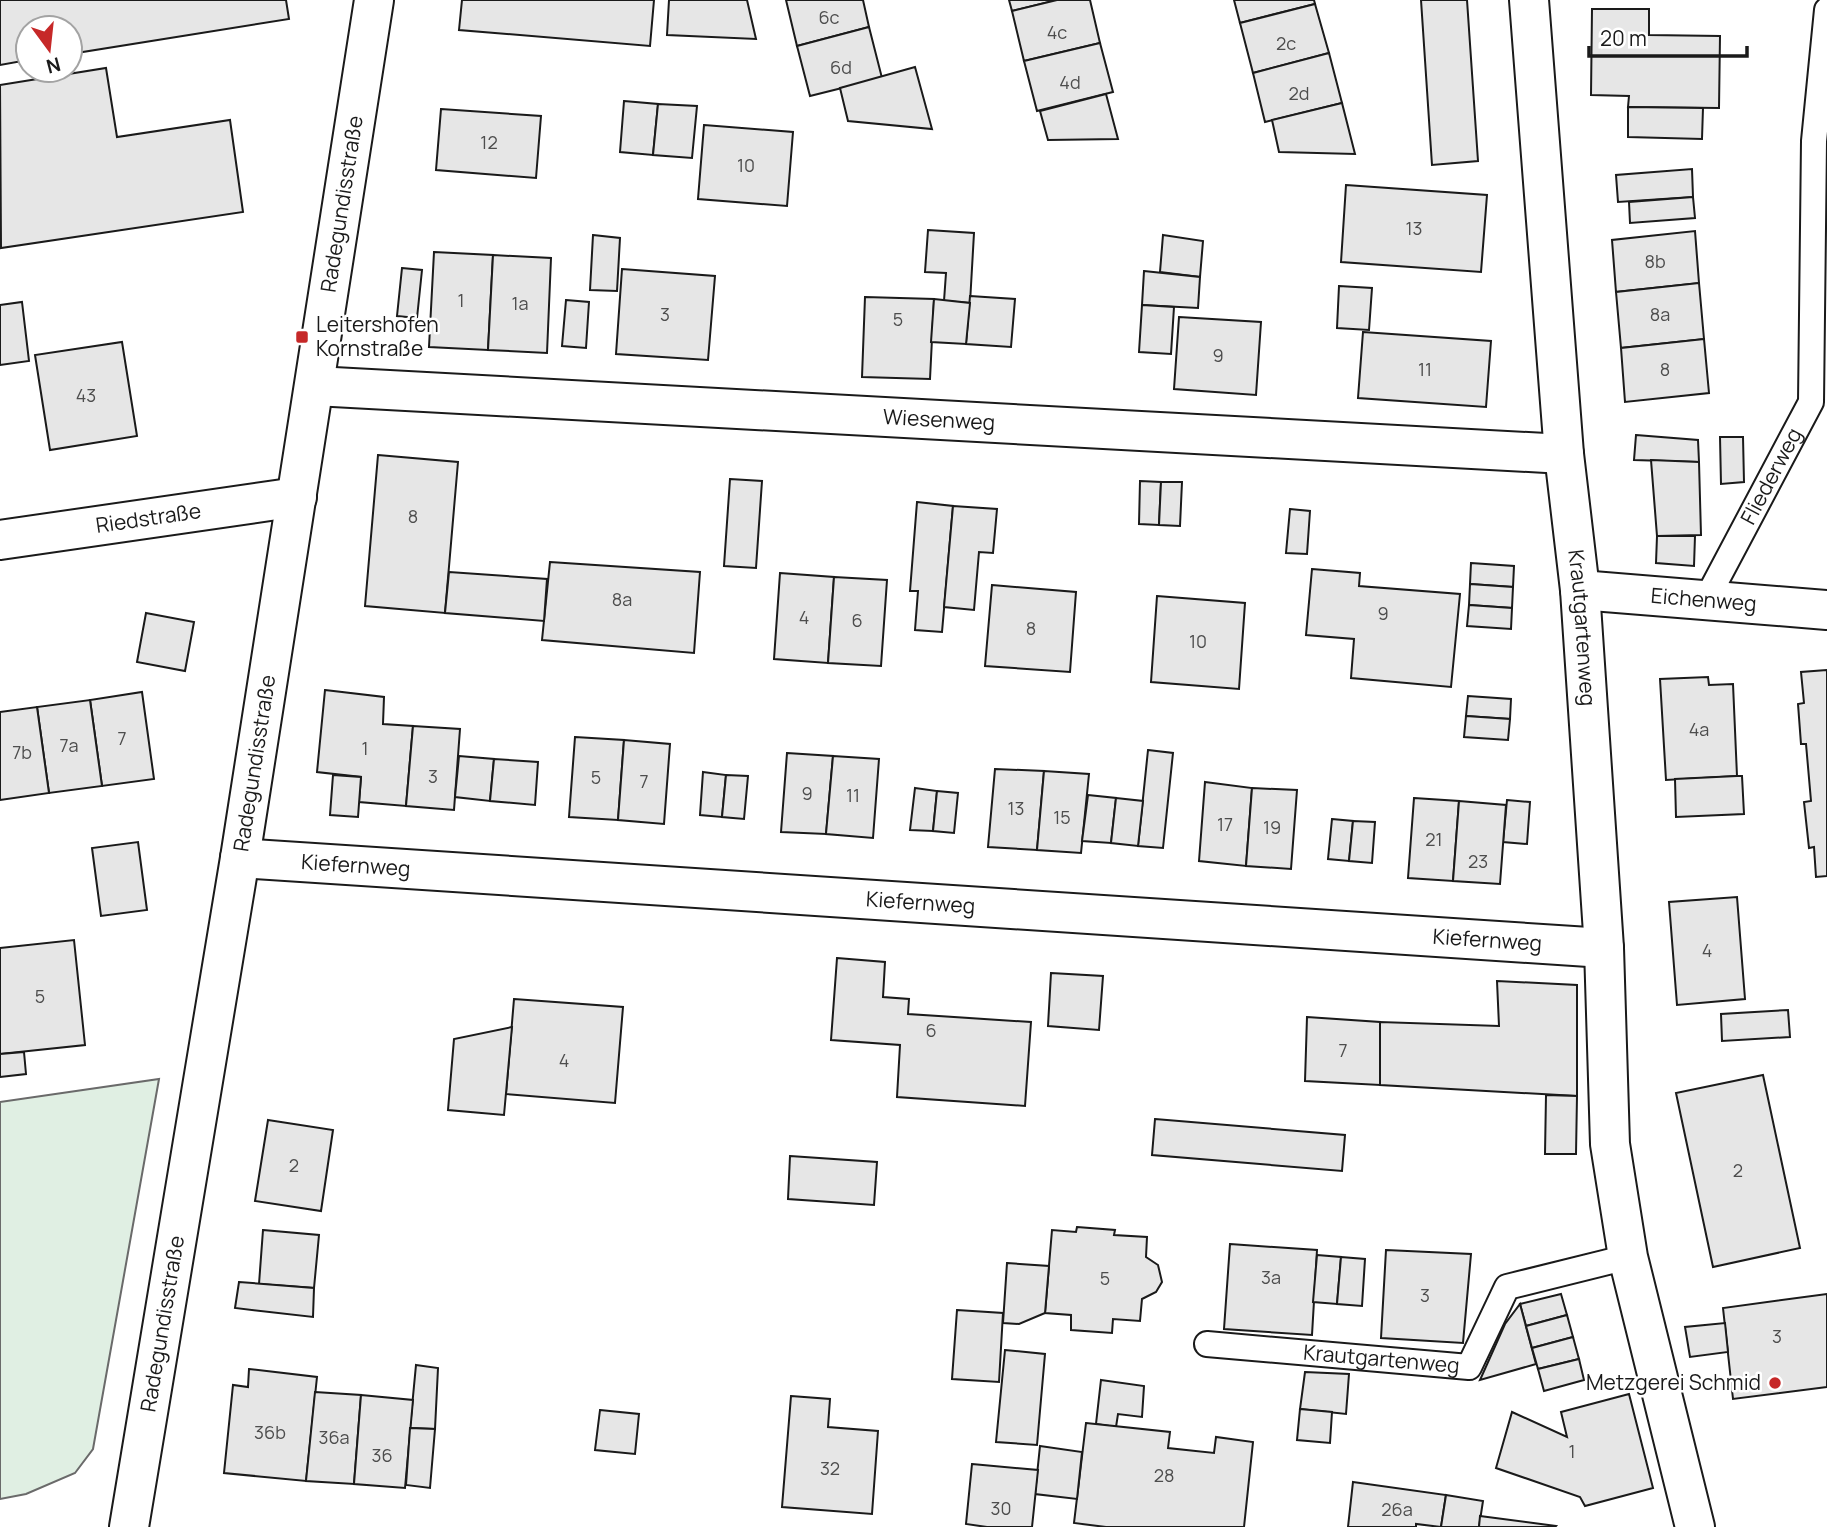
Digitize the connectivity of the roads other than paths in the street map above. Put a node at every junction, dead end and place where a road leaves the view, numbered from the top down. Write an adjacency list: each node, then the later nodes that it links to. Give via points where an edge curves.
1 (374, 0): 4 (street, Radegundisstraße)
2 (1529, 0): 5 (street, Krautgartenweg)
3 (1827, 10): 9 (lane, Fliederweg, via 1814,141 1811,402)
4 (315, 386): 5 (street, Wiesenweg); 6 (street, Radegundisstraße)
5 (1564, 454): 8 (street, Krautgartenweg)
6 (298, 497): 7 (street, Riedstraße); 11 (street, Radegundisstraße)
7 (0, 540)
8 (1580, 590): 9 (street, Eichenweg); 12 (street, Krautgartenweg)
9 (1706, 600): 10 (street, Eichenweg)
10 (1827, 610)
11 (240, 858): 12 (street, Kiefernweg); 15 (street, Radegundisstraße)
12 (1604, 948): 13 (street, Krautgartenweg, via 1610,1144)
13 (1628, 1257): 14 (lane, Krautgartenweg, via 1507,1287 1469,1367); 16 (street, Krautgartenweg)
14 (1207, 1344)
15 (129, 1527)
16 (1695, 1527)

